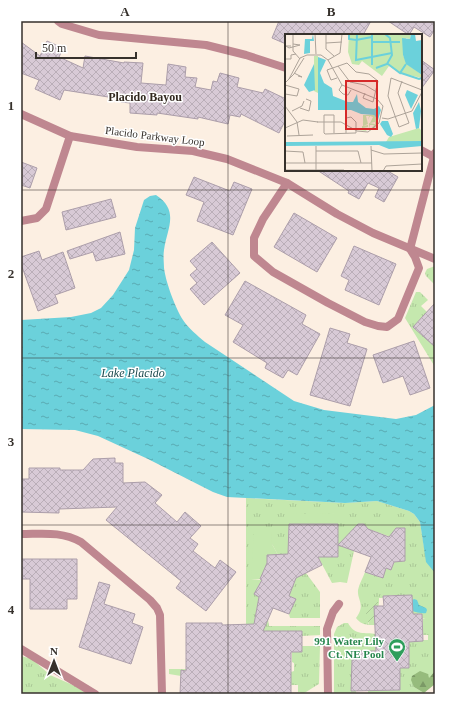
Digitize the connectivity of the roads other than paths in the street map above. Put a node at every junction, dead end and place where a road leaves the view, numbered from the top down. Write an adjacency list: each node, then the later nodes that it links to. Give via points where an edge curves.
1 (58, 21): 2 (street, via 99,35 206,45)
2 (285, 68)
3 (21, 114): 4 (street, Placido Parkway Loop)
4 (70, 136): 7 (street, Placido Parkway Loop, via 137,147 194,150 227,158); 8 (street, via 46,209 37,218)
5 (422, 150): 6 (street)
6 (435, 155): 9 (street)
7 (287, 183): 9 (street, Placido Parkway Loop, via 355,223); 9 (street, via 263,219 254,238 254,256 273,272 328,303 365,322 387,327 398,319 419,268)
8 (21, 221)
9 (410, 249): 10 (street, Placido Parkway Loop)
10 (435, 259)
11 (21, 534): 15 (street, via 60,534 81,542 150,600 160,615)
12 (339, 604): 16 (street, via 327,629)
13 (21, 649): 14 (street)
14 (95, 694)
15 (162, 694)
16 (328, 694)

